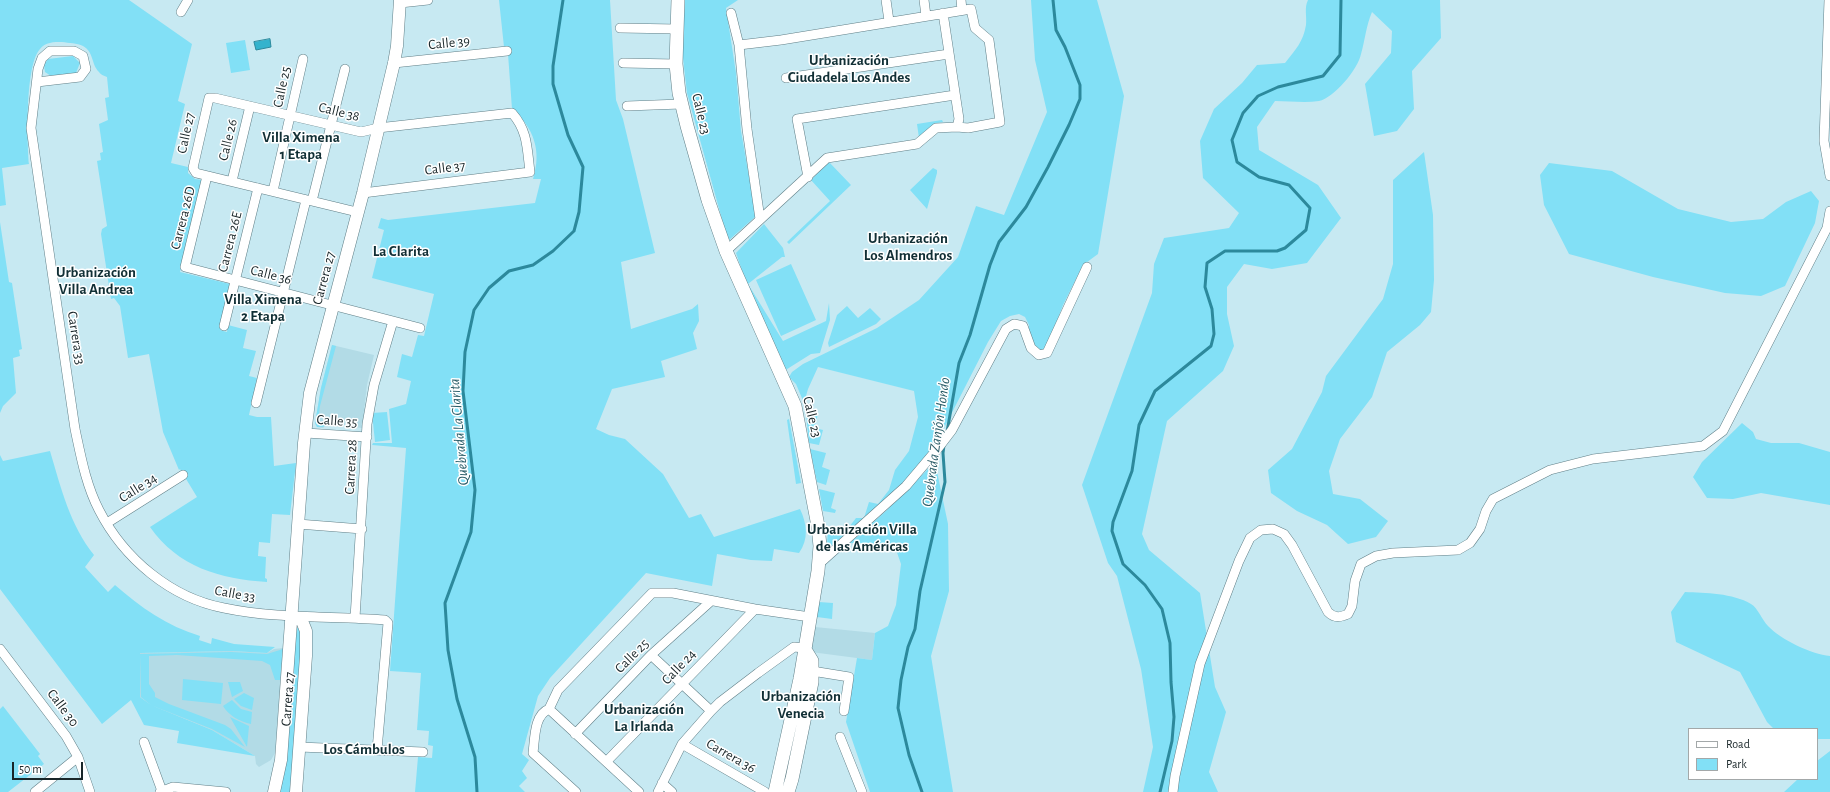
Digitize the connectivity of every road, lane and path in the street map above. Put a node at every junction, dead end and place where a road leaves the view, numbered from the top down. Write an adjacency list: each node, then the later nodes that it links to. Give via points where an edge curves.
1 (188, 0): 10 (street)
2 (428, 0): 8 (street)
3 (678, 0): 16 (main road, Calle 23)
4 (886, 0): 14 (street)
5 (924, 0): 13 (street)
6 (961, 0): 9 (street)
7 (1829, 0): 38 (street, via 1824,141)
8 (400, 1): 21 (street, Carrera 27)
9 (962, 10): 11 (street); 34 (street, via 971,9 975,28 989,40 1000,122 968,128)
10 (181, 12)
11 (944, 13): 13 (street); 19 (street)
12 (731, 14): 17 (street)
13 (926, 16): 14 (street)
14 (889, 21): 17 (street)
15 (620, 28): 16 (street)
16 (677, 29): 23 (main road, Calle 23)
17 (739, 45): 47 (street, via 746,129)
18 (507, 51): 21 (street, Calle 39)
19 (949, 54): 25 (street); 27 (street)
20 (303, 59): 32 (street, Calle 25)
21 (394, 63): 35 (street, Carrera 27)
22 (623, 63): 23 (street)
23 (676, 64): 29 (main road, Calle 23)
24 (345, 69): 33 (street)
25 (786, 78)
26 (37, 82): 26 (street, Carrera 33, via 80,78 86,69 83,56 74,50 50,51 42,58); 61 (street, Carrera 33, via 31,128 76,429 89,486)
27 (955, 95): 34 (street, via 959,120); 39 (street, via 797,119)
28 (209, 98): 30 (street, Calle 38); 37 (street, Calle 27, via 193,168 196,173)
29 (681, 104): 31 (street); 48 (main road, Calle 23, via 708,200)
30 (250, 106): 32 (street, Calle 38); 40 (street, Calle 26)
31 (627, 106)
32 (291, 115): 33 (street, Calle 38); 42 (street, Calle 25)
33 (331, 124): 35 (street, Calle 38, via 361,132); 44 (street)
34 (957, 126): 39 (street, via 936,128 917,144 831,156)
35 (378, 128): 36 (street, Calle 38, via 512,113 522,124); 43 (street, Carrera 27)
36 (530, 172): 43 (street, Calle 37)
37 (208, 176): 40 (street); 49 (street, Carrera 26D)
38 (1830, 176)
39 (808, 177): 47 (street)
40 (232, 181): 41 (street)
41 (258, 188): 42 (street); 51 (street, Carrera 26E)
42 (273, 191): 44 (street)
43 (363, 193): 46 (street, Carrera 27)
44 (309, 200): 46 (street); 52 (street)
45 (1830, 211): 103 (street, via 1827,228 1724,431 1703,446 1593,459 1550,470 1493,499 1480,529 1470,543 1458,550 1376,556 1361,564 1355,581 1352,606 1348,614 1340,617 1328,612 1284,534 1273,529 1261,530 1250,538 1239,560 1200,664)
46 (357, 212): 53 (street, Carrera 27)
47 (760, 219): 48 (street)
48 (726, 251): 64 (main road, Calle 23, via 794,406 818,526)
49 (185, 267): 51 (street, Calle 36)
50 (1086, 267): 64 (street, via 1047,353 1039,355 1031,348 1022,326 1014,324 1006,329 952,430 939,447 906,486)
51 (235, 280): 52 (street, Calle 36); 55 (street, Carrera 26E)
52 (283, 292): 53 (street, Calle 36); 57 (street)
53 (332, 304): 54 (street, Calle 36); 58 (street, Carrera 27, via 310,393)
54 (393, 321): 56 (street, Calle 36); 59 (street, Carrera 28, via 374,385)
55 (224, 326)
56 (420, 328)
57 (256, 403)
58 (306, 433): 59 (street, Calle 35); 62 (street, Carrera 27)
59 (367, 437): 63 (street, Carrera 28)
60 (183, 476): 61 (street, Calle 34)
61 (107, 524): 67 (street, Calle 33, via 142,566 179,592 224,608)
62 (298, 524): 63 (street); 67 (street, Carrera 27)
63 (362, 529): 69 (street, Carrera 28)
64 (818, 564): 68 (main road, Calle 23)
65 (711, 601): 66 (street); 72 (street, Calle 25); 75 (street, via 673,593 652,594 558,690)
66 (755, 609): 68 (street); 74 (street, Calle 24)
67 (291, 615): 69 (street, Calle 33); 82 (street, Carrera 27, via 302,622 306,631); 93 (street, Carrera 27, via 282,760)
68 (810, 617): 70 (main road, Calle 23)
69 (355, 618): 83 (street, Calle 33, via 385,620 388,623)
70 (804, 648): 73 (main road, via 812,661); 76 (street, via 794,647 751,677); 87 (main road, Calle 23)
71 (1, 652): 85 (street, Calle 30, via 66,736)
72 (651, 656): 74 (street); 78 (street, Calle 25)
73 (812, 671): 77 (street, via 849,677); 87 (main road, via 812,682)
74 (682, 684): 76 (street); 86 (street, Calle 24)
75 (549, 709): 78 (street); 95 (street, via 542,712 538,718 533,753)
76 (711, 711): 81 (street)
77 (844, 712)
78 (576, 734): 86 (street)
79 (840, 737): 102 (street)
80 (144, 742): 91 (street)
81 (682, 744): 88 (street); 99 (street, Carrera 36)
82 (299, 747): 83 (street); 94 (street, Carrera 27)
83 (377, 750): 84 (street)
84 (423, 752)
85 (78, 757): 89 (street); 90 (street, Calle 30)
86 (607, 761): 96 (street)
87 (786, 778): 100 (main road); 101 (main road)
88 (662, 783): 97 (street); 98 (street)
89 (35, 792)
90 (90, 792)
91 (161, 792): 92 (street, via 173,787)
92 (226, 792)
93 (274, 792)
94 (296, 792)
95 (576, 792)
96 (639, 792)
97 (658, 792)
98 (672, 792)
99 (765, 792)
100 (775, 792)
101 (788, 792)
102 (862, 792)
103 (1173, 792)

